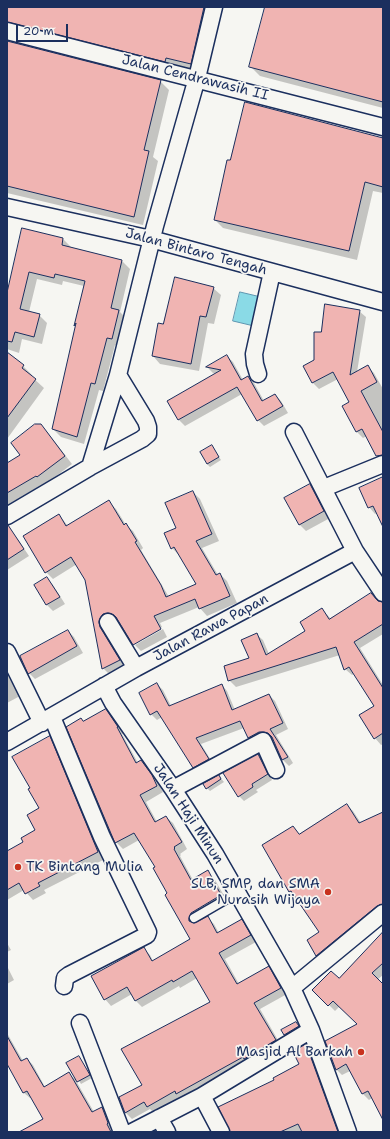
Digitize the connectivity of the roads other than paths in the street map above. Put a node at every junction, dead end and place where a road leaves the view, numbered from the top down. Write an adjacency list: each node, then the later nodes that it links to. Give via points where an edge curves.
1 (214, 7): 3 (street)
2 (7, 31): 3 (street, Jalan Cendrawasih II)
3 (197, 78): 4 (street, Jalan Cendrawasih II); 6 (street)
4 (383, 127)
5 (7, 207): 6 (street, Jalan Bintaro Tengah)
6 (151, 239): 7 (street, Jalan Bintaro Tengah); 10 (street)
7 (272, 272): 8 (street, Jalan Bintaro Tengah); 9 (street, via 254,354)
8 (383, 302)
9 (258, 374)
10 (118, 375): 13 (street); 13 (street, via 146,421 148,434)
11 (294, 432): 14 (street)
12 (383, 464): 14 (street)
13 (90, 467): 15 (street)
14 (324, 488): 16 (street)
15 (7, 516)
16 (355, 551): 17 (street); 20 (street, Jalan Rawa Papan)
17 (383, 593)
18 (108, 622): 20 (street)
19 (7, 652): 22 (street)
20 (136, 668): 21 (street, Jalan Rawa Papan)
21 (104, 686): 22 (street, Jalan Rawa Papan); 25 (street, Jalan Haji Minun)
22 (47, 720): 23 (street, Jalan Rawa Papan); 29 (street, via 148,932 147,935 69,975 65,978)
23 (7, 742)
24 (276, 770): 25 (street, via 263,741)
25 (173, 789): 26 (street, Jalan Haji Minun)
26 (238, 893): 28 (lane); 30 (street, Jalan Haji Minun)
27 (383, 913): 30 (street)
28 (194, 918)
29 (64, 986)
30 (292, 988): 32 (street, Jalan Haji Minun)
31 (80, 1023): 35 (street)
32 (311, 1030): 33 (street); 39 (street, Jalan Haji Minun)
33 (202, 1096): 34 (street); 38 (street)
34 (159, 1118): 36 (street); 37 (street)
35 (122, 1132)
36 (132, 1132)
37 (167, 1132)
38 (221, 1132)
39 (348, 1132)

